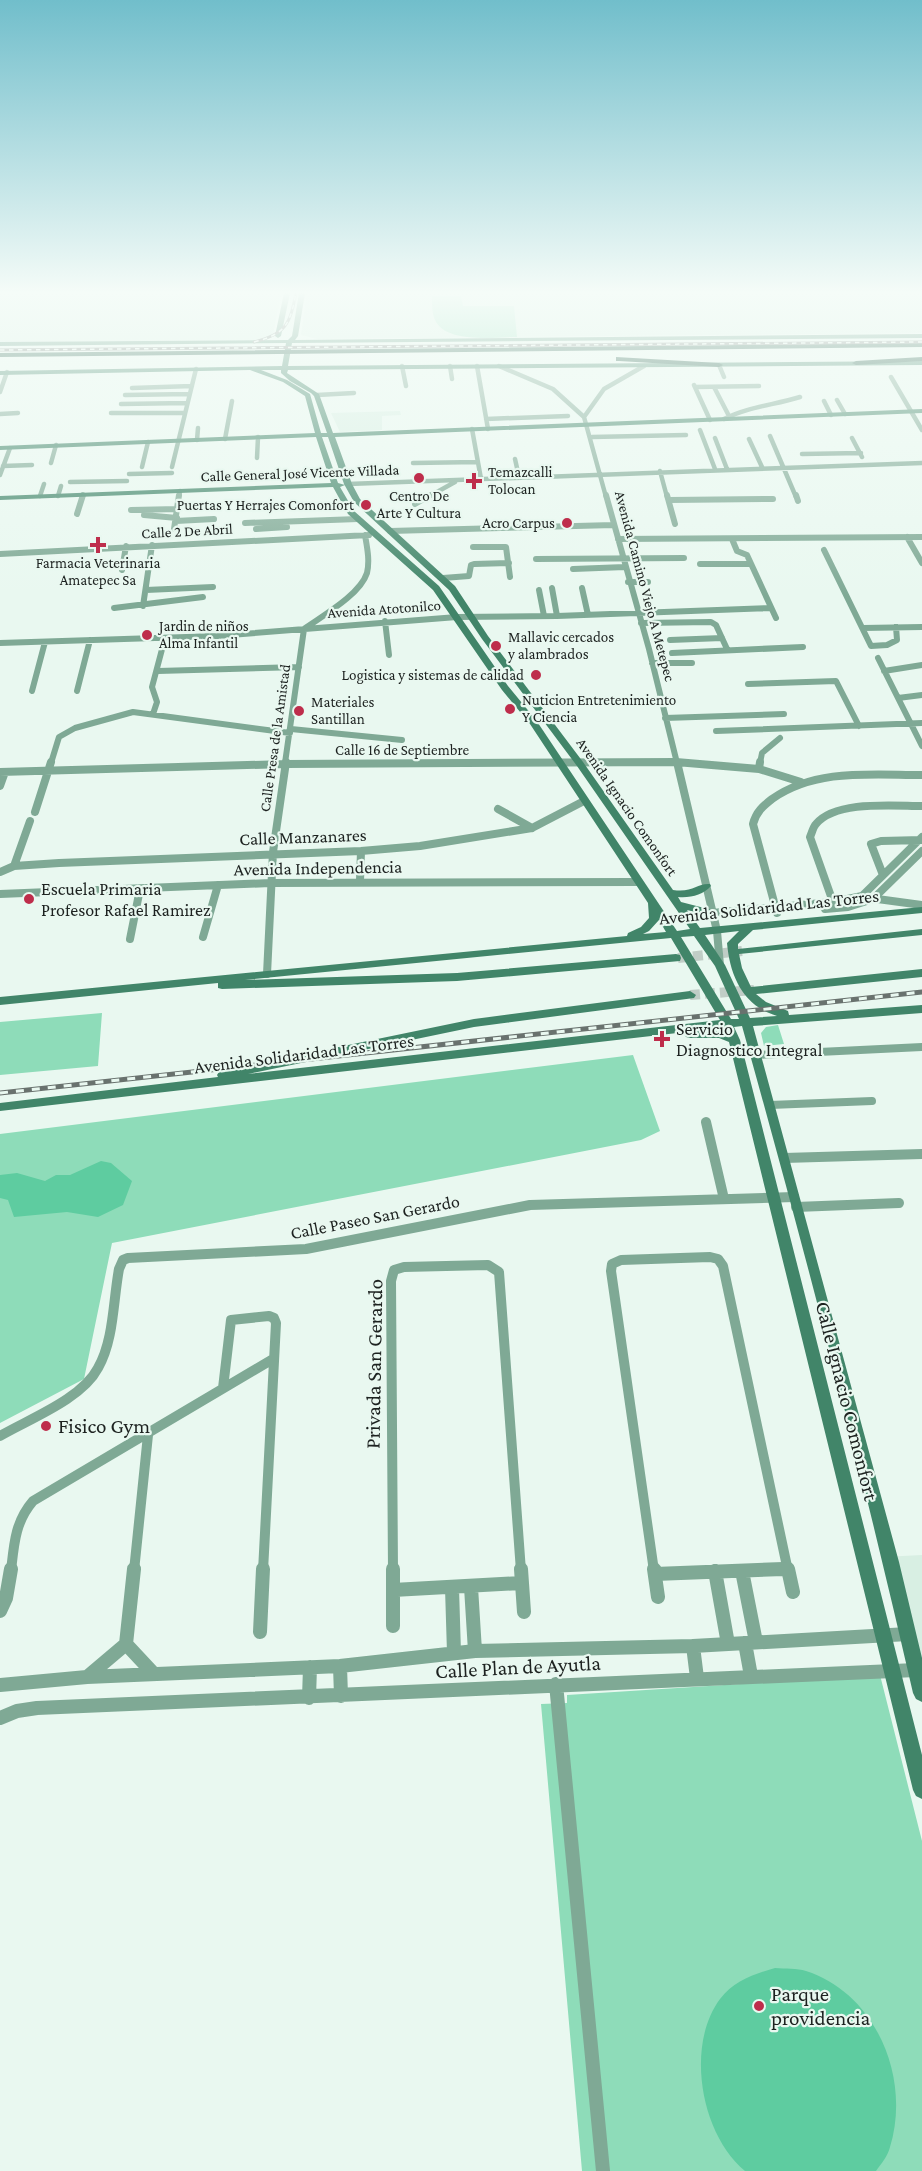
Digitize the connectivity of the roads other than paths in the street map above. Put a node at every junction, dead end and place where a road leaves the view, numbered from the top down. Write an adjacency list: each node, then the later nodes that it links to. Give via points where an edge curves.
1 (189, 394): 14 (street)
2 (307, 394): 35 (main road, Avenida Ignacio Comonfort)
3 (316, 394): 34 (main road, Avenida Ignacio Comonfort)
4 (482, 394): 26 (street)
5 (559, 394): 24 (street)
6 (600, 394): 24 (street)
7 (698, 394): 27 (street)
8 (717, 394): 25 (street)
9 (901, 394): 16 (street)
10 (800, 397): 25 (street, via 741,410)
11 (837, 400): 19 (street)
12 (231, 401): 42 (street)
13 (824, 401): 20 (street)
14 (186, 403): 14 (street, via 123,399); 15 (street); 18 (street); 45 (street)
15 (129, 408)
16 (911, 411): 17 (main road); 19 (main road); 29 (street)
17 (922, 411)
18 (111, 413)
19 (845, 414): 20 (main road)
20 (831, 415): 25 (main road)
21 (0, 416): 22 (street)
22 (17, 416)
23 (568, 416): 26 (street)
24 (584, 417): 28 (street, Avenida Camino Viejo A Metepec)
25 (726, 418): 27 (main road)
26 (486, 419): 32 (street)
27 (710, 420): 28 (main road)
28 (588, 426): 32 (main road); 39 (street, Avenida Camino Viejo A Metepec)
29 (921, 426)
30 (198, 428): 44 (street)
31 (472, 429): 32 (main road); 34 (main road); 54 (street)
32 (489, 429)
33 (700, 430): 64 (street)
34 (331, 434): 35 (main road); 75 (main road, Avenida Ignacio Comonfort)
35 (318, 435): 38 (main road); 76 (main road, Avenida Ignacio Comonfort)
36 (686, 435): 39 (street)
37 (770, 436): 63 (street)
38 (258, 437): 42 (main road); 52 (street)
39 (592, 438): 67 (street, Avenida Camino Viejo A Metepec)
40 (716, 438): 65 (street)
41 (852, 438): 50 (street)
42 (225, 439): 44 (main road)
43 (749, 439): 62 (street)
44 (197, 440): 45 (main road)
45 (179, 441): 46 (main road); 69 (street, via 172,470)
46 (148, 442): 47 (main road); 61 (street)
47 (56, 445): 49 (main road); 55 (street)
48 (0, 448): 49 (main road)
49 (10, 448): 60 (street)
50 (861, 453): 51 (street); 58 (street)
51 (802, 454)
52 (257, 458)
53 (515, 459): 70 (street)
54 (478, 462): 56 (street); 71 (street)
55 (51, 463)
56 (413, 463)
57 (922, 463): 58 (street, Calle General José Vicente Villada)
58 (867, 464): 63 (street, Calle General José Vicente Villada)
59 (32, 465): 60 (street)
60 (3, 466): 68 (street)
61 (142, 467)
62 (762, 467): 63 (street, Calle General José Vicente Villada); 65 (street, Calle General José Vicente Villada)
63 (783, 467): 86 (street)
64 (714, 469): 65 (street, Calle General José Vicente Villada); 66 (street, Calle General José Vicente Villada)
65 (727, 469)
66 (660, 471): 67 (street, Calle General José Vicente Villada); 85 (street)
67 (601, 473): 70 (street, Calle General José Vicente Villada); 97 (street, Avenida Camino Viejo A Metepec)
68 (0, 476)
69 (128, 476): 73 (street); 79 (street)
70 (519, 477): 71 (street, Calle General José Vicente Villada)
71 (481, 479): 72 (street, Calle General José Vicente Villada)
72 (459, 480): 75 (street, Calle General José Vicente Villada); 87 (street)
73 (70, 482)
74 (44, 483): 81 (street)
75 (348, 484): 76 (main road, Calle General José Vicente Villada); 100 (main road, Avenida Ignacio Comonfort, via 363,507)
76 (334, 485): 78 (main road, Calle General José Vicente Villada); 94 (main road, Avenida Ignacio Comonfort)
77 (61, 486): 82 (street)
78 (180, 491): 79 (main road, Calle General José Vicente Villada); 88 (street)
79 (124, 493): 80 (main road, Calle General José Vicente Villada)
80 (83, 495): 82 (main road, Calle General José Vicente Villada); 90 (street)
81 (40, 496): 82 (main road, Calle General José Vicente Villada); 83 (main road, Calle General José Vicente Villada)
82 (58, 496)
83 (0, 498)
84 (773, 499): 85 (street)
85 (669, 500): 96 (street)
86 (798, 501)
87 (415, 504)
88 (178, 509): 89 (street); 92 (street)
89 (131, 510)
90 (77, 514)
91 (144, 515): 92 (street)
92 (177, 519): 93 (street); 98 (street)
93 (214, 519)
94 (361, 522): 95 (street); 99 (street); 102 (main road, Avenida Ignacio Comonfort)
95 (245, 523)
96 (675, 524)
97 (614, 525): 100 (street); 105 (street, Avenida Camino Viejo A Metepec)
98 (174, 529)
99 (256, 529)
100 (390, 531): 123 (main road, Avenida Ignacio Comonfort)
101 (365, 535): 102 (street, Calle 2 De Abril); 107 (street, Calle 2 De Abril); 147 (street, via 365,577)
102 (375, 535): 139 (main road, Avenida Ignacio Comonfort, via 427,578)
103 (907, 537): 104 (street); 106 (street); 116 (street)
104 (922, 537)
105 (618, 539): 106 (street); 112 (street, Avenida Camino Viejo A Metepec)
106 (732, 539): 118 (street, via 737,551 746,554)
107 (152, 545): 108 (street, Calle 2 De Abril); 129 (street)
108 (126, 546): 111 (street, Calle 2 De Abril); 121 (street)
109 (473, 547): 115 (street, via 506,547)
110 (824, 550): 146 (street)
111 (0, 554)
112 (623, 557): 113 (street); 114 (street); 119 (street, Avenida Camino Viejo A Metepec)
113 (684, 558)
114 (536, 559)
115 (509, 563): 122 (street); 123 (street, via 474,564 469,576)
116 (922, 563)
117 (700, 564): 118 (street)
118 (751, 564): 134 (street)
119 (625, 567): 120 (street); 124 (street, Avenida Camino Viejo A Metepec)
120 (573, 569)
121 (122, 570)
122 (510, 577)
123 (443, 578): 140 (main road, Avenida Ignacio Comonfort)
124 (628, 582): 125 (street); 135 (street, Avenida Camino Viejo A Metepec)
125 (648, 582)
126 (213, 587): 129 (street)
127 (552, 588): 138 (street)
128 (582, 588): 136 (street)
129 (146, 590): 132 (street)
130 (540, 590): 137 (street)
131 (203, 597): 132 (street)
132 (143, 606): 133 (street)
133 (114, 608)
134 (771, 608): 135 (street, Avenida Atotonilco); 141 (street)
135 (638, 613): 136 (street, Avenida Atotonilco); 143 (street, Avenida Camino Viejo A Metepec)
136 (588, 615): 138 (street, Avenida Atotonilco)
137 (544, 616): 138 (street, Avenida Atotonilco); 140 (street, Avenida Atotonilco)
138 (557, 616)
139 (457, 617): 140 (street, Avenida Atotonilco); 142 (street, Avenida Atotonilco); 183 (main road, Avenida Ignacio Comonfort)
140 (471, 617): 184 (main road, Avenida Ignacio Comonfort)
141 (776, 618)
142 (385, 621): 147 (street, Avenida Atotonilco); 157 (street)
143 (641, 623): 149 (street, via 711,622); 159 (street, Avenida Camino Viejo A Metepec)
144 (896, 627): 145 (street); 146 (street); 146 (street, via 897,640 872,646)
145 (922, 627)
146 (863, 628)
147 (304, 629): 148 (street, Avenida Atotonilco); 162 (street, Calle Presa de la Amistad)
148 (165, 638): 150 (street, Avenida Atotonilco); 163 (street)
149 (722, 638): 151 (street); 155 (street)
150 (90, 640): 152 (street, Avenida Atotonilco); 167 (street)
151 (670, 640)
152 (45, 642): 153 (street, Avenida Atotonilco); 166 (street)
153 (0, 643)
154 (803, 646): 155 (street)
155 (727, 649): 156 (street)
156 (672, 653)
157 (388, 655)
158 (878, 658): 164 (street)
159 (652, 663): 160 (street); 172 (street, Avenida Camino Viejo A Metepec)
160 (692, 663)
161 (922, 665): 164 (street)
162 (299, 668): 163 (street); 176 (street, Calle Presa de la Amistad)
163 (158, 671): 170 (street, via 152,687 158,702)
164 (884, 671): 169 (street)
165 (747, 684): 175 (street, via 836,681)
166 (32, 691)
167 (77, 691)
168 (922, 695): 169 (street)
169 (898, 698): 174 (street)
170 (153, 714): 176 (street); 186 (street, via 120,714 68,730 59,737)
171 (784, 714): 172 (street)
172 (665, 718): 181 (street, Avenida Camino Viejo A Metepec)
173 (922, 723): 174 (street)
174 (910, 724): 175 (street); 180 (street)
175 (859, 726): 177 (street)
176 (290, 731): 179 (street); 182 (street, Calle Presa de la Amistad)
177 (716, 731)
178 (780, 738): 185 (street, via 762,753)
179 (402, 740)
180 (922, 746)
181 (676, 762): 184 (street, Calle 16 de Septiembre); 185 (street, Calle 16 de Septiembre); 208 (street, Avenida Camino Viejo A Metepec)
182 (286, 764): 183 (street, Calle 16 de Septiembre); 186 (street, Calle 16 de Septiembre); 200 (street, Calle Presa de la Amistad)
183 (561, 764): 184 (street, Calle 16 de Septiembre); 191 (main road, Avenida Ignacio Comonfort)
184 (580, 764): 210 (main road, Avenida Ignacio Comonfort)
185 (759, 769): 189 (street, Calle 16 de Septiembre)
186 (48, 771): 187 (street, Calle 16 de Septiembre); 194 (street)
187 (3, 772): 190 (street)
188 (922, 775): 189 (street, via 827,777)
189 (801, 782): 219 (street, via 773,797 753,821)
190 (0, 786)
191 (584, 801): 196 (street, Calle Manzanares); 205 (main road, Avenida Ignacio Comonfort)
192 (922, 806): 214 (street, via 843,809 818,820 810,837)
193 (498, 809): 196 (street)
194 (35, 812)
195 (30, 821): 201 (street)
196 (532, 828): 198 (street, Calle Manzanares, via 499,836)
197 (921, 839): 203 (street); 203 (street, via 872,844)
198 (361, 851): 200 (street, Calle Manzanares); 204 (street)
199 (922, 851): 213 (street)
200 (273, 852): 201 (street, Calle Manzanares); 206 (street, Calle Presa de la Amistad)
201 (14, 866): 202 (street, Calle Manzanares)
202 (0, 872)
203 (883, 875): 212 (street)
204 (360, 881): 205 (street, Avenida Independencia); 206 (street, Avenida Independencia)
205 (637, 882): 216 (main road, Avenida Ignacio Comonfort)
206 (270, 883): 207 (street, Avenida Independencia); 234 (street, Calle Presa de la Amistad)
207 (218, 885): 209 (street, Avenida Independencia); 228 (street)
208 (706, 886): 210 (main road, via 692,894); 221 (street, Avenida Camino Viejo A Metepec)
209 (140, 889): 211 (street, Avenida Independencia); 229 (street)
210 (668, 891): 217 (main road, Avenida Ignacio Comonfort)
211 (0, 894)
212 (862, 896): 213 (street); 215 (street)
213 (873, 899): 215 (street); 218 (street)
214 (833, 902): 215 (street); 219 (street)
215 (850, 903): 219 (street); 222 (street)
216 (652, 904): 227 (main road, Avenida Ignacio Comonfort); 230 (main road, via 651,924)
217 (677, 904): 221 (main road); 226 (main road, Avenida Ignacio Comonfort)
218 (922, 905)
219 (775, 910): 221 (street)
220 (922, 910): 222 (main road, Avenida Solidaridad Las Torres)
221 (713, 916): 224 (street, Avenida Camino Viejo A Metepec)
222 (844, 918): 223 (main road, Avenida Solidaridad Las Torres)
223 (752, 928): 224 (main road, Avenida Solidaridad Las Torres); 241 (main road, via 732,943 748,994 761,1006)
224 (717, 931): 226 (main road, Avenida Solidaridad Las Torres); 233 (street, Avenida Camino Viejo A Metepec)
225 (922, 932): 231 (main road)
226 (698, 933): 227 (main road, Avenida Solidaridad Las Torres); 233 (main road, Avenida Ignacio Comonfort)
227 (674, 935): 230 (main road, Avenida Solidaridad Las Torres); 244 (main road, Avenida Ignacio Comonfort)
228 (203, 937)
229 (130, 939)
230 (624, 939): 234 (main road, Avenida Solidaridad Las Torres)
231 (742, 951)
232 (676, 958): 236 (main road, via 457,977 258,985)
233 (720, 965): 243 (main road, Avenida Ignacio Comonfort)
234 (267, 974): 236 (main road, Avenida Solidaridad Las Torres)
235 (922, 974): 237 (main road)
236 (182, 983): 239 (main road)
237 (754, 990)
238 (690, 995): 249 (main road, Avenida Solidaridad Las Torres, via 474,1023)
239 (0, 1002)
240 (922, 1009): 241 (main road, Avenida Solidaridad Las Torres)
241 (798, 1017): 242 (main road, Avenida Solidaridad Las Torres)
242 (774, 1019): 243 (main road, Avenida Solidaridad Las Torres); 248 (main road, via 759,1030)
243 (746, 1021): 244 (main road, Avenida Solidaridad Las Torres); 248 (main road, Calle Ignacio Comonfort)
244 (727, 1023): 245 (main road, Avenida Solidaridad Las Torres); 246 (main road, Calle Ignacio Comonfort)
245 (626, 1036): 246 (main road, via 721,1034); 249 (main road, Avenida Solidaridad Las Torres)
246 (734, 1040): 256 (main road, Calle Ignacio Comonfort)
247 (922, 1047): 248 (street)
248 (755, 1050): 251 (main road, Calle Ignacio Comonfort)
249 (176, 1087): 252 (main road)
250 (872, 1101): 251 (street)
251 (770, 1105): 255 (main road, Calle Ignacio Comonfort)
252 (0, 1107)
253 (706, 1122): 257 (street)
254 (922, 1154): 255 (street)
255 (784, 1158): 258 (main road, Calle Ignacio Comonfort)
256 (774, 1198): 257 (street, Calle Paseo San Gerardo); 258 (street, Calle Paseo San Gerardo); 279 (main road, Calle Ignacio Comonfort)
257 (724, 1199): 263 (street, Calle Paseo San Gerardo, via 530,1205 306,1249 128,1258 119,1269 102,1358 93,1378)
258 (795, 1202): 259 (street, Calle Paseo San Gerardo); 278 (main road, Calle Ignacio Comonfort)
259 (899, 1203)
260 (273, 1359): 261 (street); 261 (street, via 274,1318 234,1319 229,1326); 277 (street)
261 (224, 1388): 262 (street)
262 (148, 1435): 274 (street, via 25,1508 20,1516 7,1595); 281 (street)
263 (0, 1436)
264 (788, 1569): 265 (street); 267 (street, via 723,1266 710,1257 621,1260 612,1264 611,1271); 272 (street)
265 (742, 1570): 266 (street); 280 (street)
266 (715, 1572): 267 (street); 282 (street)
267 (655, 1574): 273 (street)
268 (521, 1583): 269 (street); 271 (street, Privada San Gerardo, via 499,1272 488,1265 404,1267 394,1270 391,1281); 275 (street, Privada San Gerardo)
269 (471, 1587): 270 (street); 284 (street)
270 (452, 1588): 271 (street); 285 (street)
271 (393, 1590): 276 (street, Privada San Gerardo)
272 (793, 1592)
273 (658, 1598)
274 (0, 1611)
275 (524, 1612)
276 (393, 1626)
277 (260, 1632)
278 (908, 1634): 279 (street, Calle Plan de Ayutla); 289 (main road, Calle Ignacio Comonfort)
279 (883, 1635): 280 (street, Calle Plan de Ayutla); 288 (main road, Calle Ignacio Comonfort)
280 (751, 1642): 282 (street, Calle Plan de Ayutla); 291 (street)
281 (126, 1644): 290 (street); 292 (street)
282 (728, 1644): 283 (street, Calle Plan de Ayutla)
283 (693, 1646): 284 (street, Calle Plan de Ayutla); 293 (street)
284 (475, 1651): 285 (street, Calle Plan de Ayutla)
285 (454, 1653): 286 (street, Calle Plan de Ayutla)
286 (340, 1666): 287 (street, Calle Plan de Ayutla); 297 (street)
287 (310, 1668): 290 (street, Calle Plan de Ayutla); 298 (street)
288 (891, 1670): 289 (street, Calle Plan de Ayutla); 291 (street, Calle Plan de Ayutla); 300 (main road, Calle Ignacio Comonfort)
289 (916, 1670): 296 (main road, Calle Ignacio Comonfort)
290 (154, 1674): 292 (street, Calle Plan de Ayutla)
291 (751, 1676): 293 (street, Calle Plan de Ayutla)
292 (87, 1677): 295 (street, Calle Plan de Ayutla)
293 (697, 1678): 294 (street, Calle Plan de Ayutla)
294 (556, 1684): 297 (street, Calle Plan de Ayutla); 301 (street)
295 (0, 1685)
296 (922, 1693)
297 (341, 1696): 298 (street, Calle Plan de Ayutla)
298 (309, 1698): 299 (street, Calle Plan de Ayutla, via 38,1708)
299 (0, 1718)
300 (922, 1790)
301 (603, 2171)

